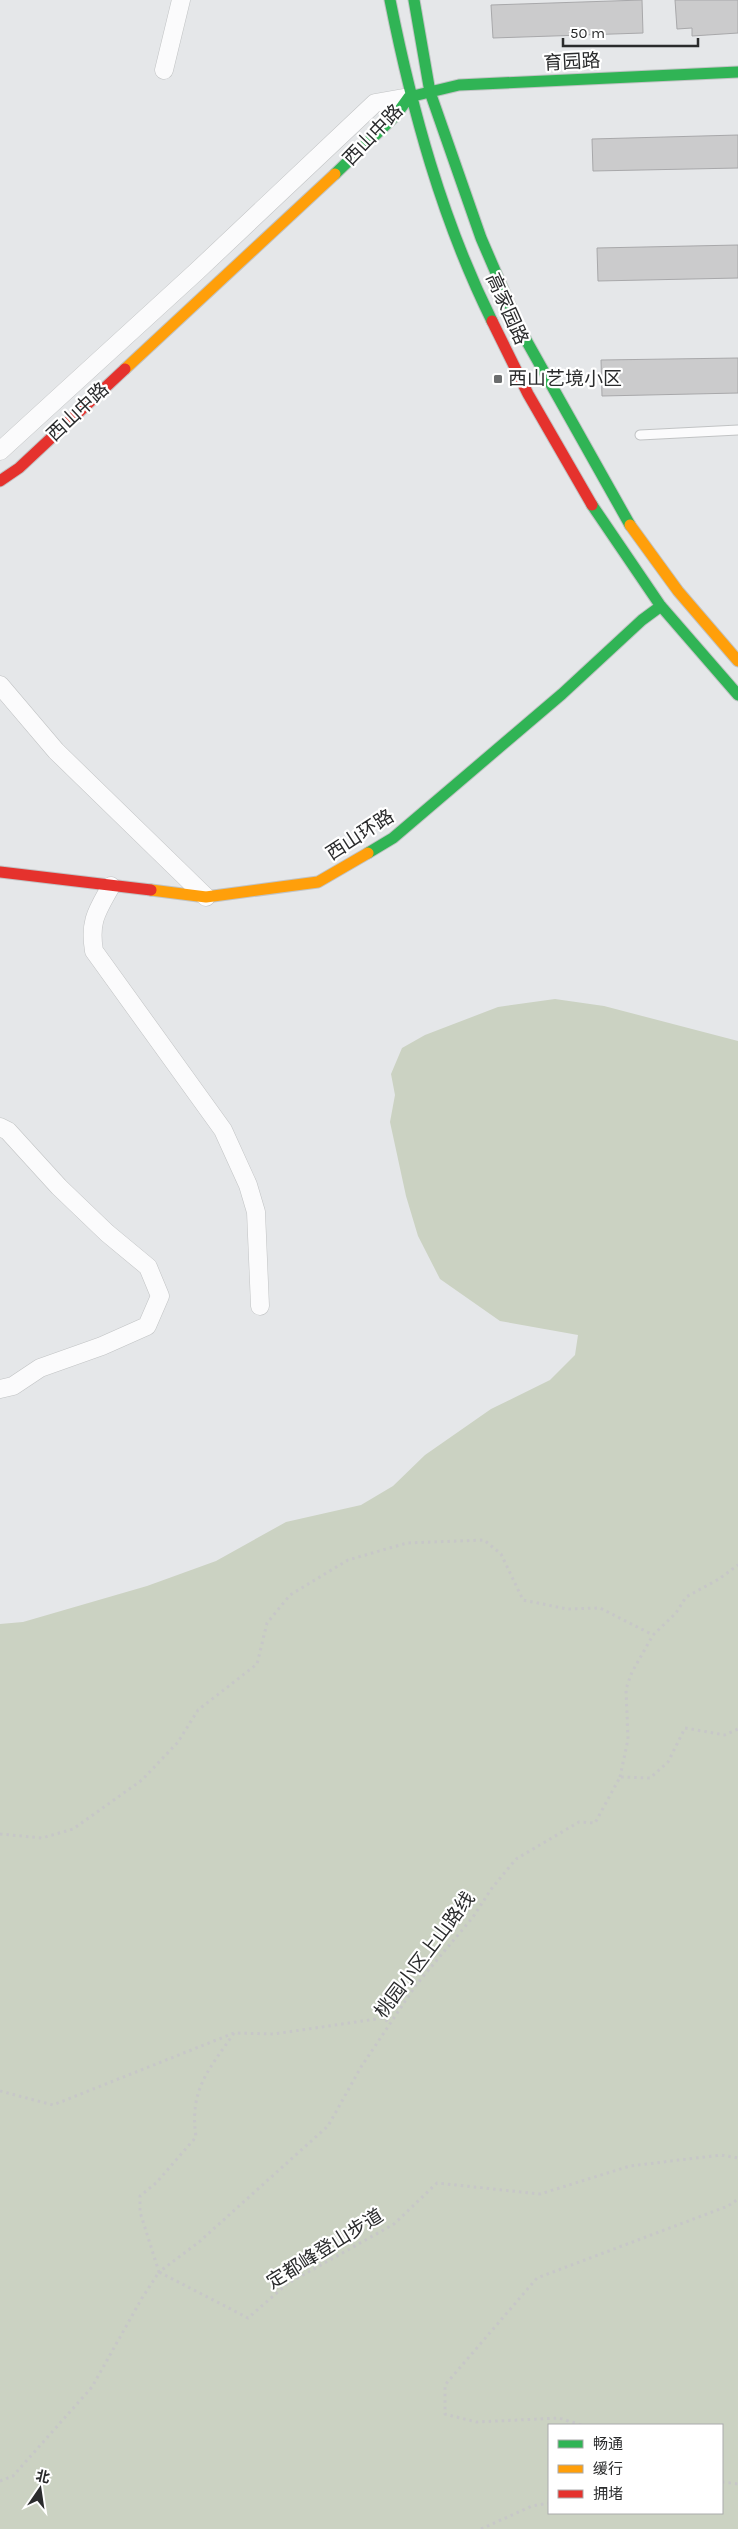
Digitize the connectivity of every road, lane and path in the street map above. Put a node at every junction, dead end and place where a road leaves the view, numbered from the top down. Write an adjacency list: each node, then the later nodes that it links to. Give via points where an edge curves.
1 (181, 0): 4 (street)
2 (390, 0): 7 (street, 高家园路)
3 (414, 0): 6 (street, 高家园路)
4 (164, 70)
5 (738, 72): 6 (street, 育园路, via 459,85)
6 (430, 92): 7 (street, 育园路); 13 (street, 高家园路, via 481,238 521,331 627,521 678,591)
7 (409, 96): 10 (street, 西山中路, via 376,103); 11 (street, 西山中路, via 396,115 345,165 19,468); 12 (street, 高家园路, via 433,174 478,289 523,386 586,497)
8 (738, 430): 9 (lane)
9 (640, 435)
10 (0, 451)
11 (0, 481)
12 (661, 606): 15 (street, 高家园路); 18 (street, 西山环路, via 393,838 318,882)
13 (738, 661)
14 (0, 684): 18 (street, via 56,751)
15 (738, 695)
16 (0, 872): 17 (street, 西山环路)
17 (111, 886): 18 (street, 西山环路); 20 (street, via 94,915 91,932 94,951 227,1139 248,1185 256,1212)
18 (206, 897)
19 (0, 1127): 21 (street, via 8,1131 107,1233 148,1267 160,1296 147,1326 40,1368 13,1386)
20 (260, 1306)
21 (0, 1389)
22 (738, 1565): 23 (path, via 686,1596 676,1613)
23 (653, 1635): 25 (path, via 626,1689 628,1739); 26 (path, via 600,1608 567,1609 523,1600 501,1554 484,1540 407,1543 348,1560 290,1595 267,1623 257,1664 198,1710 178,1742 142,1780 73,1829 42,1838)
24 (738, 1729): 25 (path, via 725,1734 685,1728 668,1762 650,1778)
25 (620, 1777): 27 (path, 桃园小区上山路线, via 595,1823 579,1822 516,1859 416,1985)
26 (0, 1834)
27 (391, 2024): 28 (path, via 383,2018 274,2034); 32 (path, 桃园小区上山路线, via 361,2067 328,2126 199,2242)
28 (234, 2033): 29 (path, via 53,2105); 32 (path, via 198,2088 194,2120 196,2137 156,2183 140,2196 140,2212)
29 (0, 2091)
30 (738, 2158): 32 (path, 定都峰登山步道, via 721,2156 630,2166 540,2194 437,2183 394,2224 287,2284 248,2318)
31 (738, 2199): 33 (path, via 728,2206 537,2278 445,2386 445,2414 476,2422 559,2418)
32 (159, 2272): 34 (path, via 92,2387 13,2476)
33 (578, 2424)
34 (0, 2480)
35 (723, 2482): 36 (path)
36 (738, 2484)
37 (548, 2503): 38 (path, via 532,2506)
38 (481, 2529)

